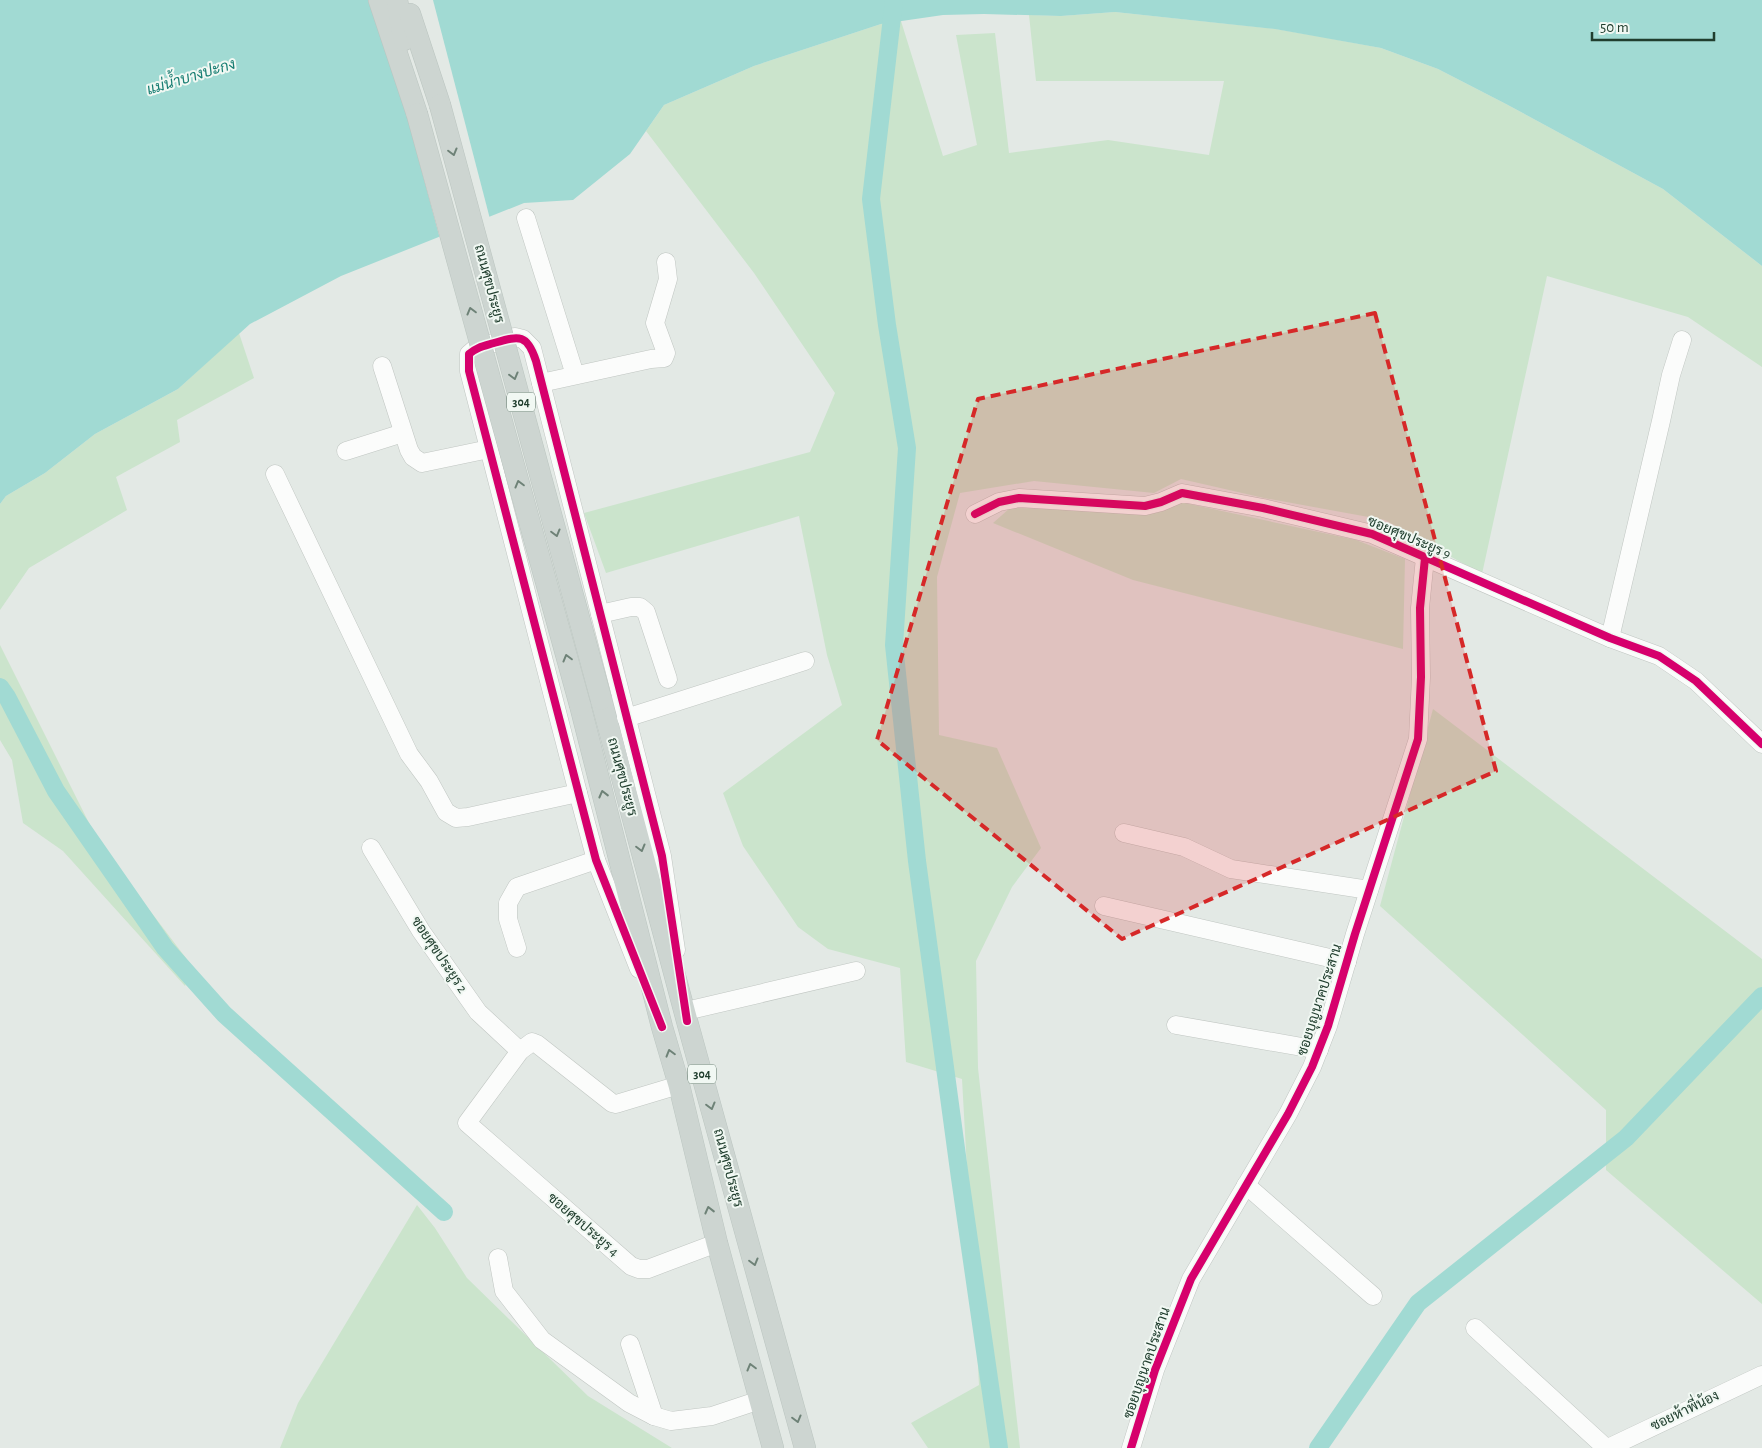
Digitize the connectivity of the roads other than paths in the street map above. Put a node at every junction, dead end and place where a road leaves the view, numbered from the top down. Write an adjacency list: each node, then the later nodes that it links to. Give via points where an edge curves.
1 (379, 0): 6 (main road, ถนนศุขประยูร / 304)
2 (397, 0): 6 (main road, ถนนศุขประยูร / 304)
3 (405, 0): 5 (main road, ถนนศุขประยูร / 304)
4 (414, 0): 5 (main road, ถนนศุขประยูร / 304)
5 (440, 105): 34 (main road, ถนนศุขประยูร / 304, one-way to 34, bridge)
6 (417, 114): 36 (main road, ถนนศุขประยูร / 304, one-way to 6, bridge, via 580,705)
7 (526, 218): 11 (street)
8 (666, 262): 11 (street, via 668,279 656,323 666,353 664,358)
9 (1682, 340): 20 (street)
10 (382, 366): 13 (street)
11 (575, 375): 12 (street)
12 (541, 383): 14 (street, via 532,348 523,339 508,339 476,348 469,354 469,371); 19 (street)
13 (404, 433): 14 (street, via 413,457 422,463); 15 (street)
14 (489, 449): 25 (street)
15 (346, 451)
16 (275, 474): 25 (street, via 409,754 446,812 456,818 468,817)
17 (975, 514): 18 (street, ซอยศุขประยูร 9, via 1000,502 1019,498 1145,506 1182,493 1372,534)
18 (1425, 558): 20 (street, ซอยศุขประยูร 9); 29 (street, ซอยบุญนาคประสาน, via 1420,608 1418,740)
19 (600, 614): 22 (street, via 631,607 640,607 646,612); 23 (street)
20 (1610, 638): 24 (street, ซอยศุขประยูร 9, via 1660,656 1696,681)
21 (805, 661): 23 (street)
22 (668, 679)
23 (626, 718): 34 (street, via 662,856)
24 (1762, 744)
25 (578, 793): 28 (street)
26 (1124, 833): 29 (street, via 1184,847 1231,869)
27 (371, 848): 38 (street, ซอยศุขประยูร 2, via 421,931 478,1012)
28 (596, 860): 31 (street, via 517,887 508,903 508,919); 36 (street)
29 (1369, 890): 32 (street, ซอยบุญนาคประสาน)
30 (1104, 906): 32 (street)
31 (517, 948)
32 (1347, 962): 37 (street, ซอยบุญนาคประสาน)
33 (856, 971): 34 (street)
34 (687, 1016): 50 (main road, ถนนศุขประยูร / 304, one-way to 50)
35 (1176, 1025): 37 (street)
36 (662, 1027): 39 (main road, ถนนศุขประยูร / 304, one-way to 36)
37 (1319, 1050): 40 (street, ซอยบุญนาคประสาน, via 1288,1114)
38 (520, 1051): 39 (street, via 529,1043 537,1044 608,1102 616,1104); 41 (street, ซอยศุขประยูร 4, via 467,1124 631,1266 648,1268)
39 (679, 1085): 41 (main road, ถนนศุขประยูร / 304, one-way to 39)
40 (1246, 1186): 43 (street); 51 (street, ซอยบุญนาคประสาน, via 1191,1279 1154,1370)
41 (717, 1243): 47 (main road, ถนนศุขประยูร / 304, one-way to 41)
42 (498, 1258): 48 (street, via 504,1291 542,1340 629,1403)
43 (1373, 1296)
44 (1475, 1328): 52 (street)
45 (630, 1344): 48 (street)
46 (1762, 1375): 52 (street, ซอยห้าพี่น้อง)
47 (760, 1400): 48 (street, via 712,1416 670,1422); 49 (main road, ถนนศุขประยูร / 304)
48 (654, 1416)
49 (774, 1448)
50 (805, 1448)
51 (1131, 1448)
52 (1607, 1448)

